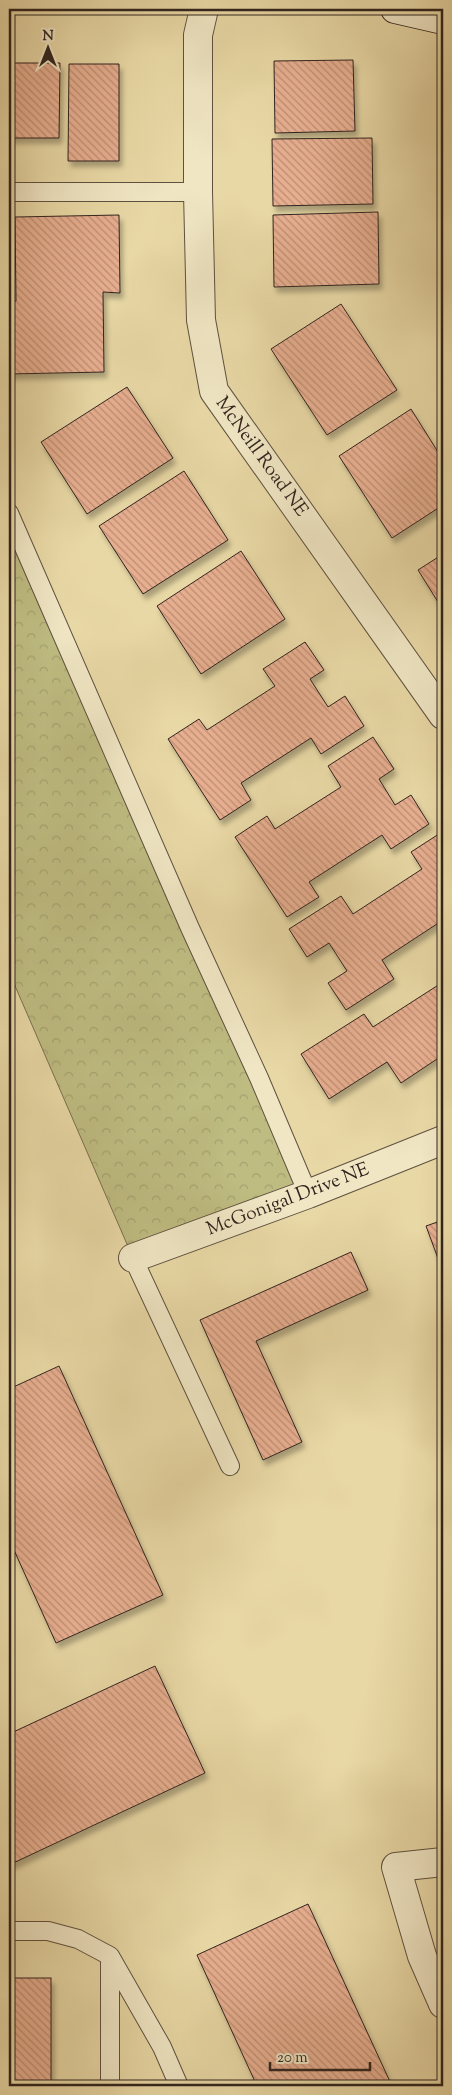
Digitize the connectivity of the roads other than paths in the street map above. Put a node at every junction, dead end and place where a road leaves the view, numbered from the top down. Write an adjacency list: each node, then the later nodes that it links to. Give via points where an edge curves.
1 (204, 9): 5 (street, McNeill Road NE, via 198,35)
2 (395, 9): 3 (street)
3 (443, 20)
4 (9, 192): 5 (lane)
5 (198, 192): 7 (street, McNeill Road NE, via 201,320 214,392)
6 (9, 513): 9 (lane)
7 (443, 714)
8 (443, 1140): 9 (street, McGonigal Drive NE)
9 (308, 1194): 10 (street, McGonigal Drive NE)
10 (133, 1258): 11 (lane)
11 (230, 1466)
12 (443, 1862): 15 (street, via 396,1867 422,1956)
13 (9, 1931): 14 (lane, via 48,1931 78,1939)
14 (110, 1956): 16 (lane); 17 (lane, via 162,2047)
15 (443, 2004)
16 (110, 2086)
17 (179, 2086)

